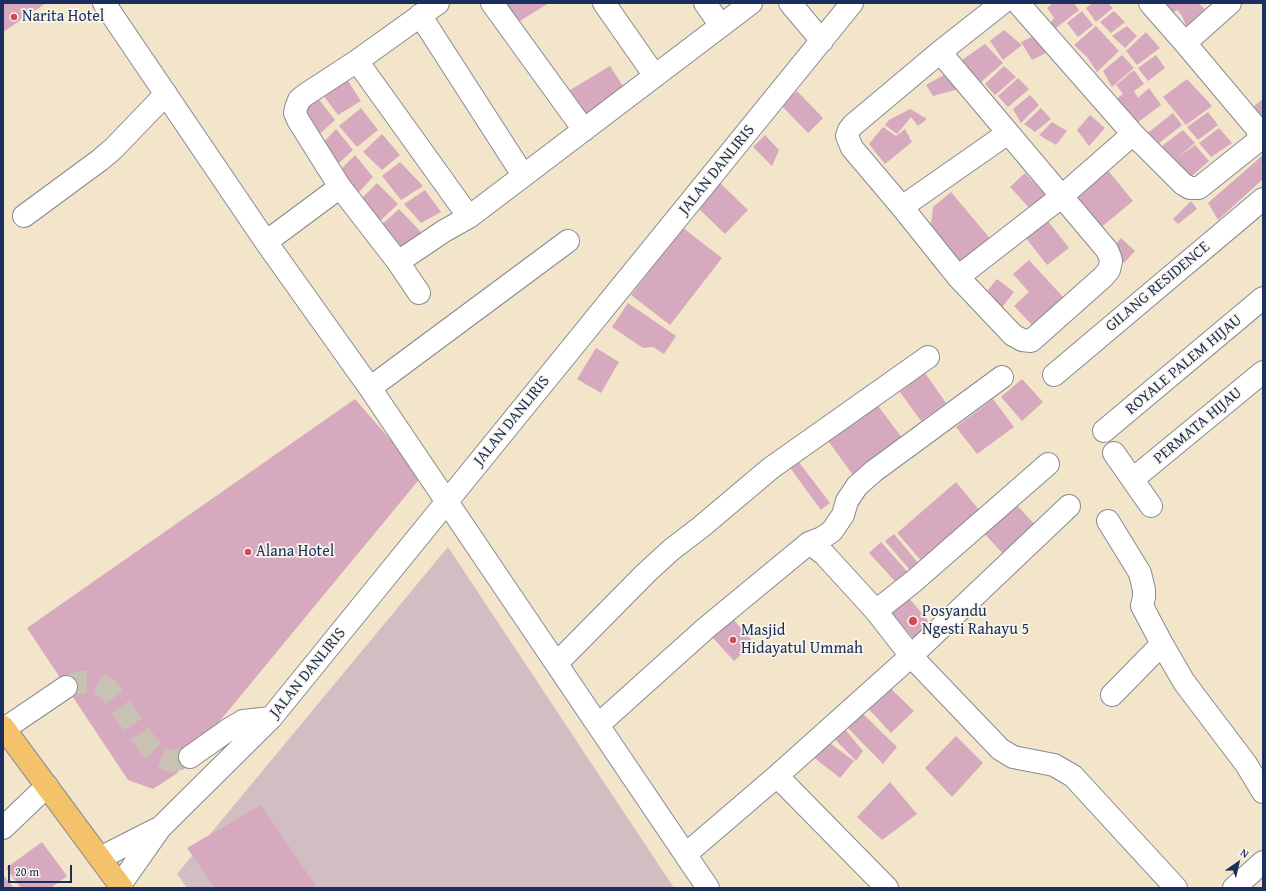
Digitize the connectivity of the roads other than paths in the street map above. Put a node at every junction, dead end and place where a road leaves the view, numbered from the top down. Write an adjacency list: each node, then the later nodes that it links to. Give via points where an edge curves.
1 (104, 3): 19 (street)
2 (492, 3): 20 (street)
3 (604, 3): 18 (street)
4 (706, 3): 13 (street)
5 (751, 3): 13 (street)
6 (790, 3): 14 (street)
7 (852, 3): 14 (street, JALAN DANLIRIS)
8 (1002, 3): 16 (street)
9 (1018, 3): 22 (street)
10 (1150, 3): 15 (street)
11 (1230, 3): 15 (street)
12 (429, 9): 17 (street); 23 (street)
13 (721, 26): 18 (street)
14 (822, 40): 45 (street, JALAN DANLIRIS)
15 (1185, 42): 22 (street, via 1259,132 1258,139 1199,188 1194,189 1183,184)
16 (940, 52): 21 (street); 27 (street, via 853,125 847,136 852,148)
17 (357, 61): 24 (street, via 299,100 295,113); 29 (street)
18 (655, 76): 20 (street)
19 (166, 94): 28 (street, via 113,149); 31 (street)
20 (584, 130): 23 (street)
21 (1008, 133): 25 (street); 27 (street)
22 (1133, 134): 25 (street)
23 (523, 175): 29 (street)
24 (340, 187): 31 (street); 32 (street)
25 (1061, 197): 33 (street); 33 (street, via 1107,250 1110,257 1109,270 1031,341 1013,335)
26 (1263, 199): 38 (street, GILANG RESIDENCE)
27 (902, 207): 33 (street)
28 (24, 216)
29 (469, 217): 32 (street)
30 (568, 241): 40 (street)
31 (266, 242): 40 (street)
32 (398, 262): 34 (street)
33 (958, 277)
34 (419, 294)
35 (1263, 298): 41 (street, ROYALE PALEM HIJAU)
36 (928, 357): 53 (street, via 771,468 671,550)
37 (1263, 372): 44 (street, PERMATA HIJAU)
38 (1054, 375)
39 (1002, 377): 49 (street, via 874,471 857,486 832,531)
40 (370, 388): 45 (street)
41 (1104, 431)
42 (1114, 453): 44 (street)
43 (1048, 464): 50 (street)
44 (1133, 480): 47 (street)
45 (447, 502): 53 (street); 56 (street, JALAN DANLIRIS)
46 (1069, 506): 52 (street)
47 (1151, 506)
48 (1108, 521): 51 (street, via 1140,573 1144,590 1142,606)
49 (809, 543): 50 (street, via 824,554); 57 (street, via 706,628)
50 (876, 611): 52 (street)
51 (1162, 644): 55 (street); 62 (street, via 1184,682 1246,764)
52 (910, 656): 60 (street); 71 (street, via 1000,749 1013,757 1054,765 1073,776)
53 (557, 663): 57 (street)
54 (66, 686): 58 (street)
55 (1112, 695)
56 (271, 718): 59 (street, via 244,721); 64 (street, JALAN DANLIRIS)
57 (598, 725): 65 (street)
58 (4, 728): 61 (highway)
59 (190, 757)
60 (777, 776): 65 (street); 70 (street)
61 (47, 786): 63 (street); 66 (highway)
62 (1263, 792)
63 (3, 828)
64 (160, 828): 66 (street, JALAN DANLIRIS); 68 (street, JALAN DANLIRIS)
65 (686, 854): 69 (street)
66 (100, 858): 68 (highway)
67 (1263, 862): 72 (street)
68 (121, 886)
69 (708, 888)
70 (887, 888)
71 (1176, 888)
72 (1234, 888)

